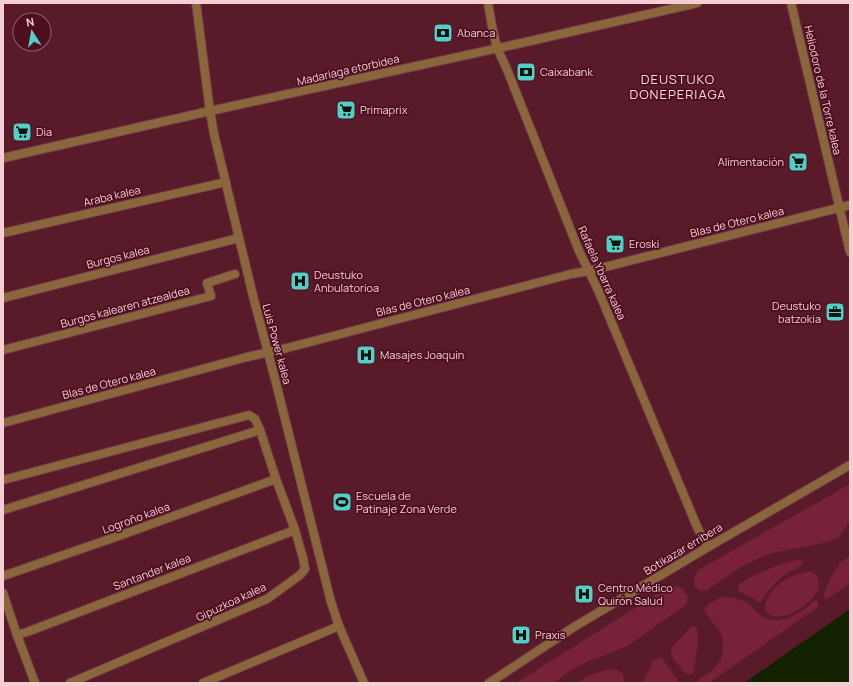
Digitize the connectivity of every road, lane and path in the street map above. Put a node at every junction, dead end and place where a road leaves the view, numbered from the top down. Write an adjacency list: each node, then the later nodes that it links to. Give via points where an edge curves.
1 (196, 3): 6 (street, Luis Power kalea)
2 (488, 3): 5 (street, Rafaela Ybarra kalea)
3 (698, 3): 5 (street, Madariaga etorbidea)
4 (791, 3): 10 (street, Heliodoro de la Torre kalea)
5 (497, 48): 6 (street, Madariaga etorbidea); 14 (street, Rafaela Ybarra kalea)
6 (210, 111): 7 (street, Madariaga etorbidea); 8 (street, Luis Power kalea)
7 (3, 158)
8 (226, 182): 11 (street, Araba kalea); 12 (street, Luis Power kalea)
9 (850, 205): 10 (street, Blas de Otero kalea)
10 (839, 208): 13 (street, Heliodoro de la Torre kalea); 14 (street, Blas de Otero kalea)
11 (3, 233)
12 (238, 238): 16 (street, Burgos kalea); 18 (street, Luis Power kalea)
13 (850, 252)
14 (589, 271): 18 (street, Blas de Otero kalea); 26 (street, Rafaela Ybarra kalea)
15 (235, 274): 17 (street, Burgos kalearen atzealdea, via 208,282 211,296)
16 (3, 298)
17 (3, 350)
18 (268, 352): 19 (street, Blas de Otero kalea); 29 (street, Luis Power kalea, via 330,602)
19 (3, 423)
20 (260, 430): 22 (street, Gipuzkoa kalea); 23 (street, Gipuzkoa kalea, via 255,419 249,415); 24 (street)
21 (850, 465): 26 (street, Botikazar erribera)
22 (276, 479): 25 (street, Gipuzkoa kalea); 27 (street, Logroño kalea)
23 (3, 480)
24 (3, 510)
25 (295, 530): 30 (street, Santander kalea); 32 (street, Gipuzkoa kalea, via 304,569 300,575 267,599)
26 (708, 547): 35 (street, Botikazar erribera, via 574,627)
27 (3, 576)
28 (3, 593): 30 (street)
29 (339, 626): 33 (street); 34 (street, Luis Power kalea)
30 (17, 635): 31 (street)
31 (35, 683)
32 (70, 683)
33 (204, 683)
34 (364, 683)
35 (489, 683)

